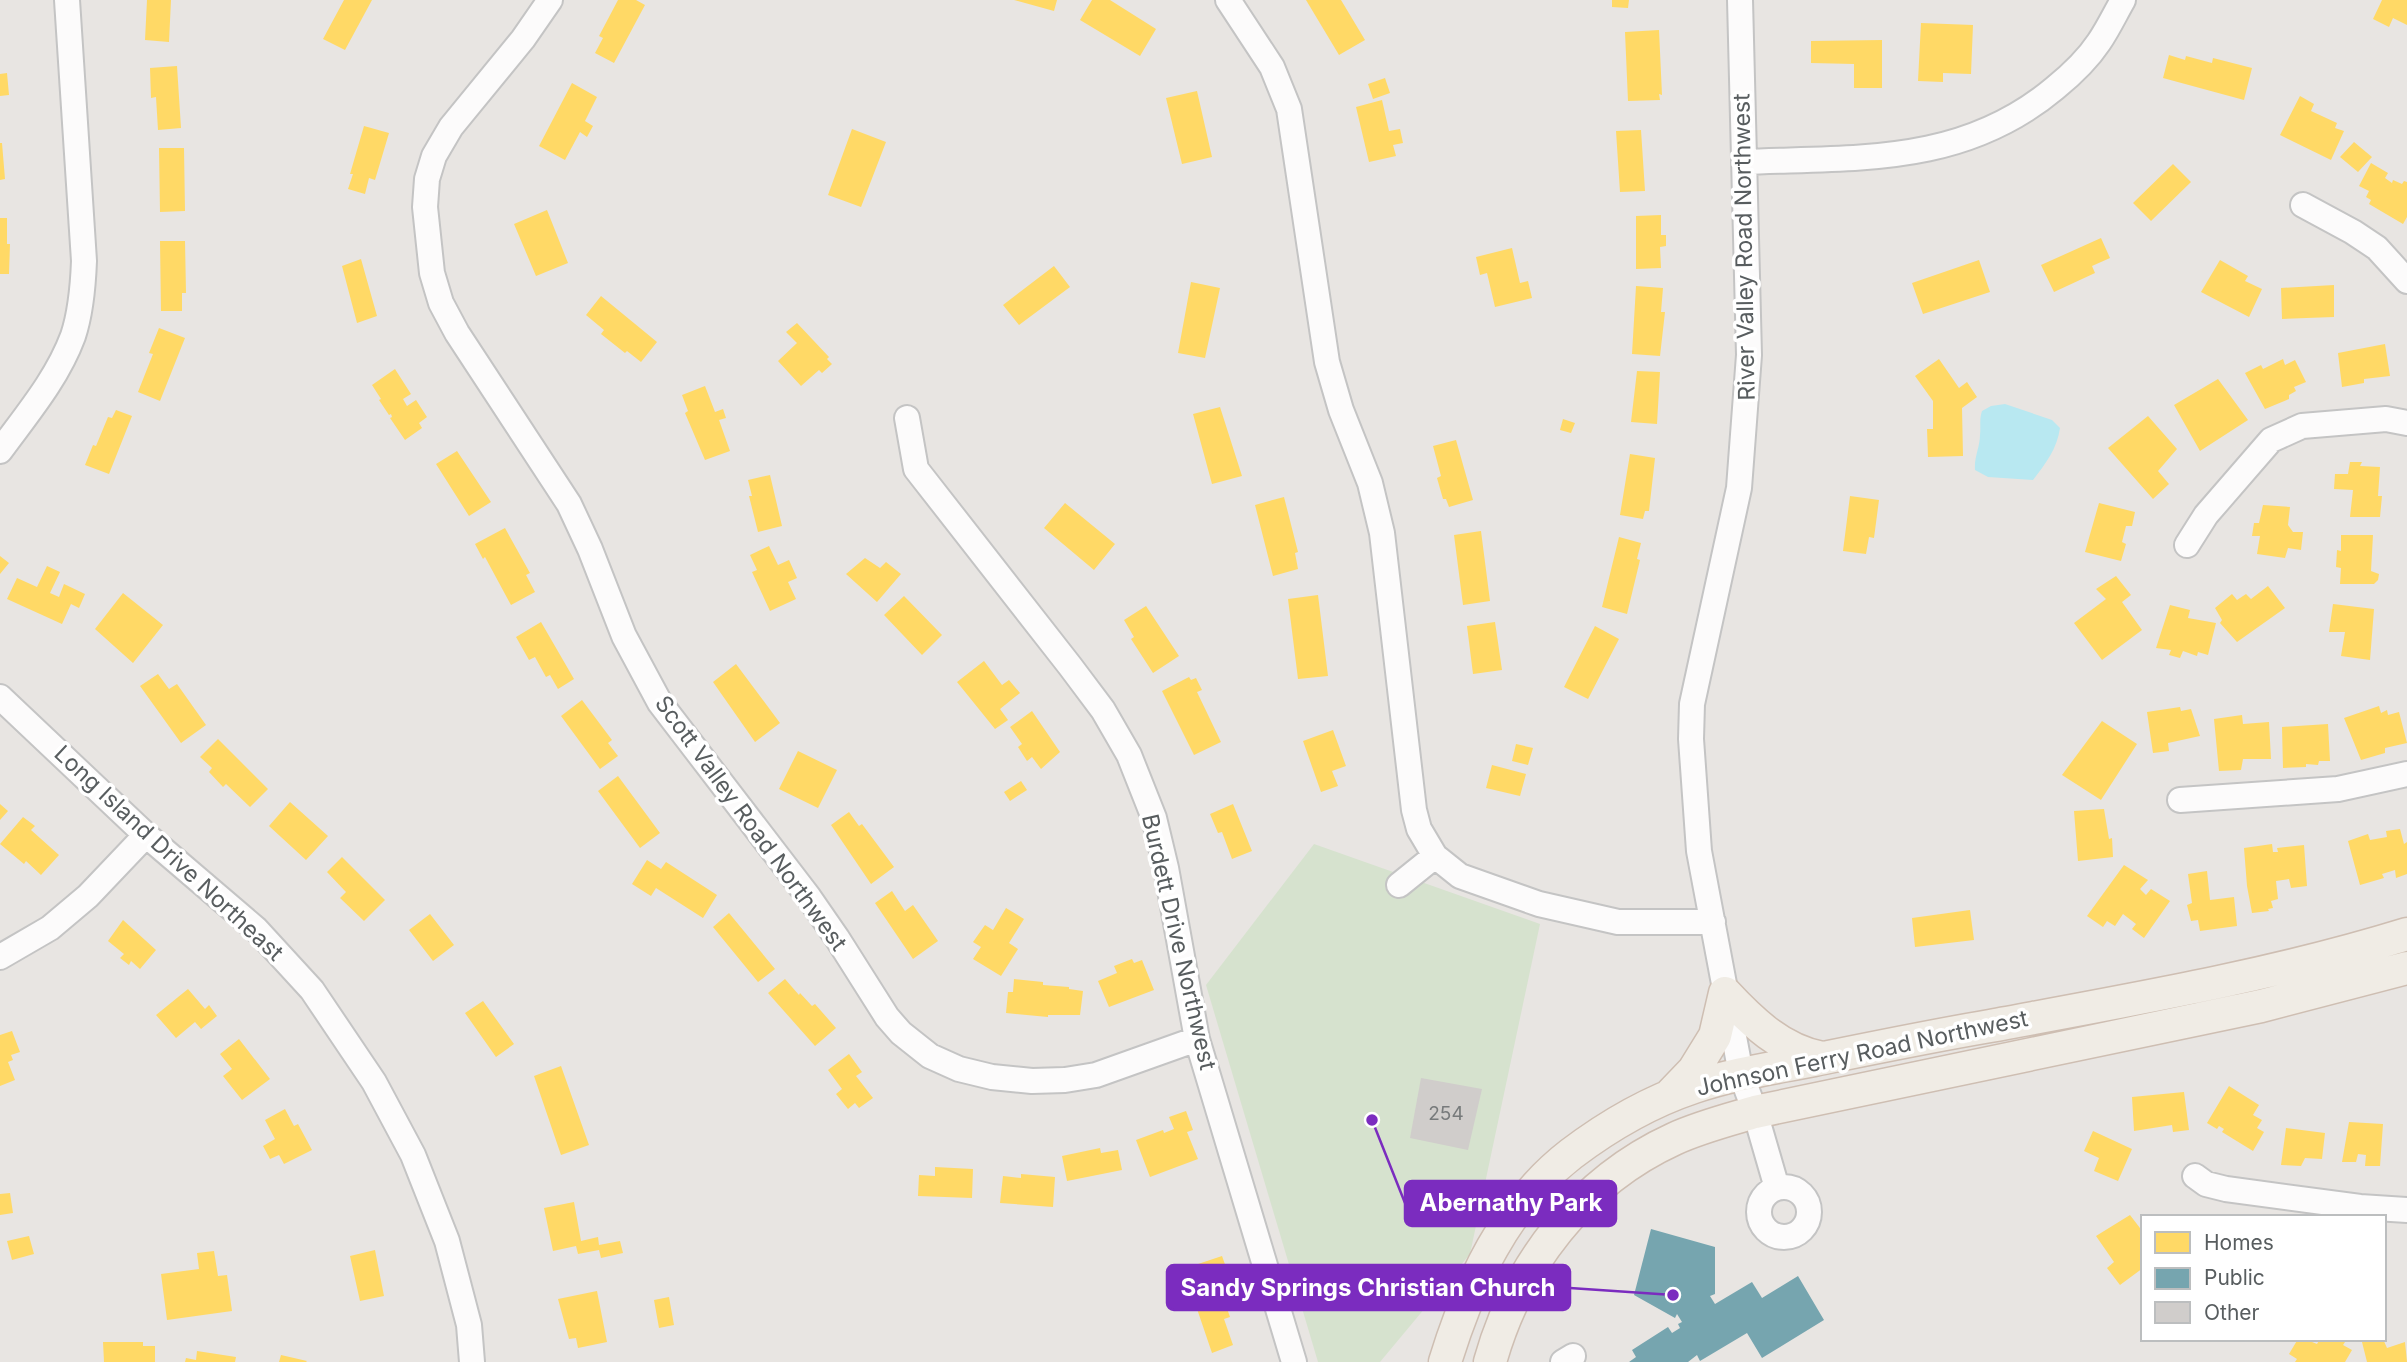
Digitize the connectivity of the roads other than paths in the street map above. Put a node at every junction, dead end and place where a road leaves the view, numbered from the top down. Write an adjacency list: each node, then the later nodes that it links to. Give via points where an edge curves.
1 (67, 0): 11 (street, via 85,261 82,299 74,335 60,365)
2 (550, 0): 24 (street, Scott Valley Road Northwest, via 451,127 434,156 425,206 432,273 457,333 569,504 624,636 660,703 808,896 887,1017 930,1056 992,1077 1065,1080 1096,1075)
3 (1228, 0): 17 (street, via 1272,67 1289,109 1327,362 1370,483 1382,533 1415,810 1419,829)
4 (1740, 0): 6 (street, River Valley Road Northwest)
5 (2123, 0): 6 (street, via 2099,43 2072,73 2038,102 1987,130 1929,150 1895,155)
6 (1744, 162): 19 (street, River Valley Road Northwest, via 1749,355 1739,488 1692,704 1699,851)
7 (2303, 205): 8 (street, via 2377,248)
8 (2407, 281)
9 (906, 418): 24 (street, Burdett Drive Northwest, via 916,470 1103,710 1129,755 1154,818)
10 (2407, 423): 12 (street, via 2386,419 2302,426 2271,440 2206,515)
11 (0, 451)
12 (2187, 545)
13 (0, 697): 16 (street, Long Island Drive Northeast)
14 (2407, 774): 15 (street, via 2338,789)
15 (2180, 800)
16 (146, 835): 21 (street, via 50,928); 33 (street, Long Island Drive Northeast, via 256,929 312,990 374,1082 413,1155 447,1241 469,1325)
17 (1435, 856): 18 (street); 19 (street, via 1460,876 1539,904 1618,922)
18 (1399, 885)
19 (1713, 922): 23 (street, River Valley Road Northwest)
20 (2407, 934): 25 (main road, Johnson Ferry Road Northwest, via 2216,983)
21 (0, 957)
22 (2407, 968): 28 (main road, Johnson Ferry Road Northwest, via 2261,1006)
23 (1725, 993): 25 (main road, via 1773,1038); 26 (street, River Valley Road Northwest); 27 (main road, via 1711,1044)
24 (1198, 1039): 34 (street, Burdett Drive Northwest)
25 (1822, 1058): 26 (main road, Johnson Ferry Road Northwest)
26 (1741, 1074): 27 (main road, Johnson Ferry Road Northwest); 28 (street, River Valley Road Northwest); 36 (main road, via 1714,1098 1624,1138 1552,1199 1491,1287 1478,1324)
27 (1670, 1096): 35 (main road, Johnson Ferry Road Northwest, via 1630,1114 1569,1156 1524,1202 1483,1264)
28 (1755, 1112): 30 (street, River Valley Road Northwest, via 1789,1190); 37 (main road, Johnson Ferry Road Northwest, via 1657,1147 1584,1201 1532,1264 1506,1314)
29 (2195, 1176): 32 (street, via 2227,1189)
30 (1824, 1184)
31 (2407, 1210): 32 (street)
32 (2360, 1212)
33 (472, 1362)
34 (1294, 1362)
35 (1445, 1362)
36 (1472, 1362)
37 (1490, 1362)

